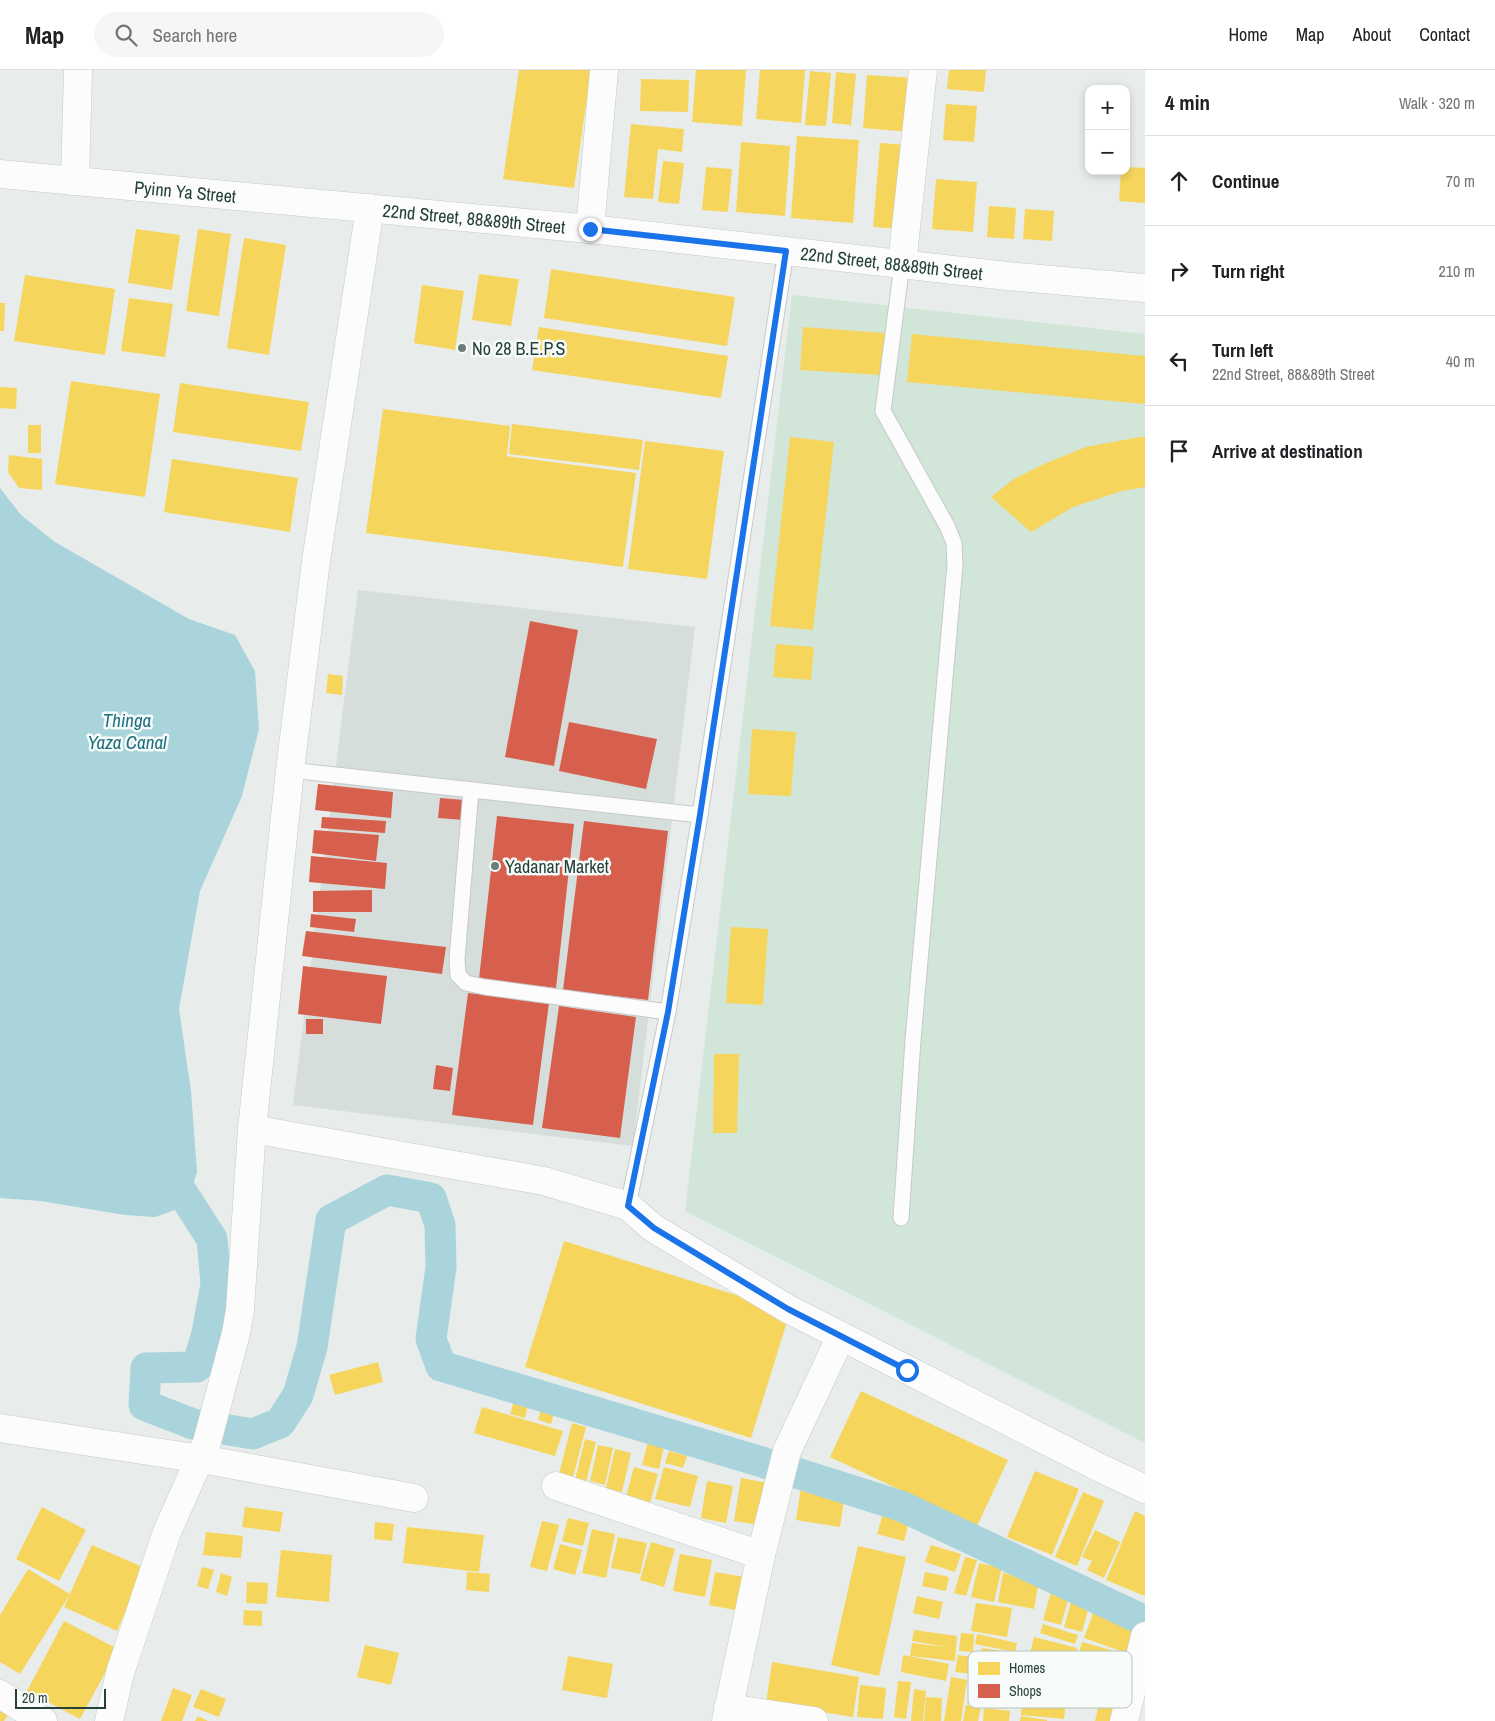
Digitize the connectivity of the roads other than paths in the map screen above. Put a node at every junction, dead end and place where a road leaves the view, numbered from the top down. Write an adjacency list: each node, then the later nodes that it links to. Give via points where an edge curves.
1 (78, 70): 5 (street)
2 (604, 70): 7 (street)
3 (923, 70): 9 (street)
4 (0, 174): 5 (street, Pyinn Ya Street)
5 (75, 181): 6 (street, Pyinn Ya Street)
6 (370, 208): 7 (street, 22nd Street, 88&89th Street); 11 (street, via 316,561)
7 (590, 229): 8 (street, 22nd Street, 88&89th Street)
8 (786, 251): 9 (street, 22nd Street, 88&89th Street); 13 (lane)
9 (902, 264): 10 (street, 22nd Street, 88&89th Street); 17 (lane, via 883,411 948,526 954,543 955,565 913,1040)
10 (1145, 288)
11 (290, 770): 12 (lane); 15 (street)
12 (471, 790): 13 (lane); 14 (lane, via 458,974 466,983 485,987)
13 (700, 815): 14 (lane)
14 (668, 1012): 16 (lane)
15 (252, 1129): 16 (street, via 544,1181); 20 (street, via 240,1310)
16 (628, 1206): 18 (street, via 654,1228 704,1259)
17 (901, 1218)
18 (840, 1336): 22 (street); 24 (street, via 787,1451)
19 (0, 1428): 20 (street)
20 (204, 1450): 23 (street); 31 (street, via 167,1532 120,1673)
21 (556, 1486): 24 (street)
22 (1145, 1489)
23 (414, 1498)
24 (761, 1555): 29 (street)
25 (1145, 1636): 26 (street)
26 (1132, 1689)
27 (0, 1694): 30 (street)
28 (1127, 1708): 33 (street)
29 (727, 1714): 32 (street)
30 (43, 1721)
31 (109, 1721)
32 (814, 1721)
33 (1124, 1721)

